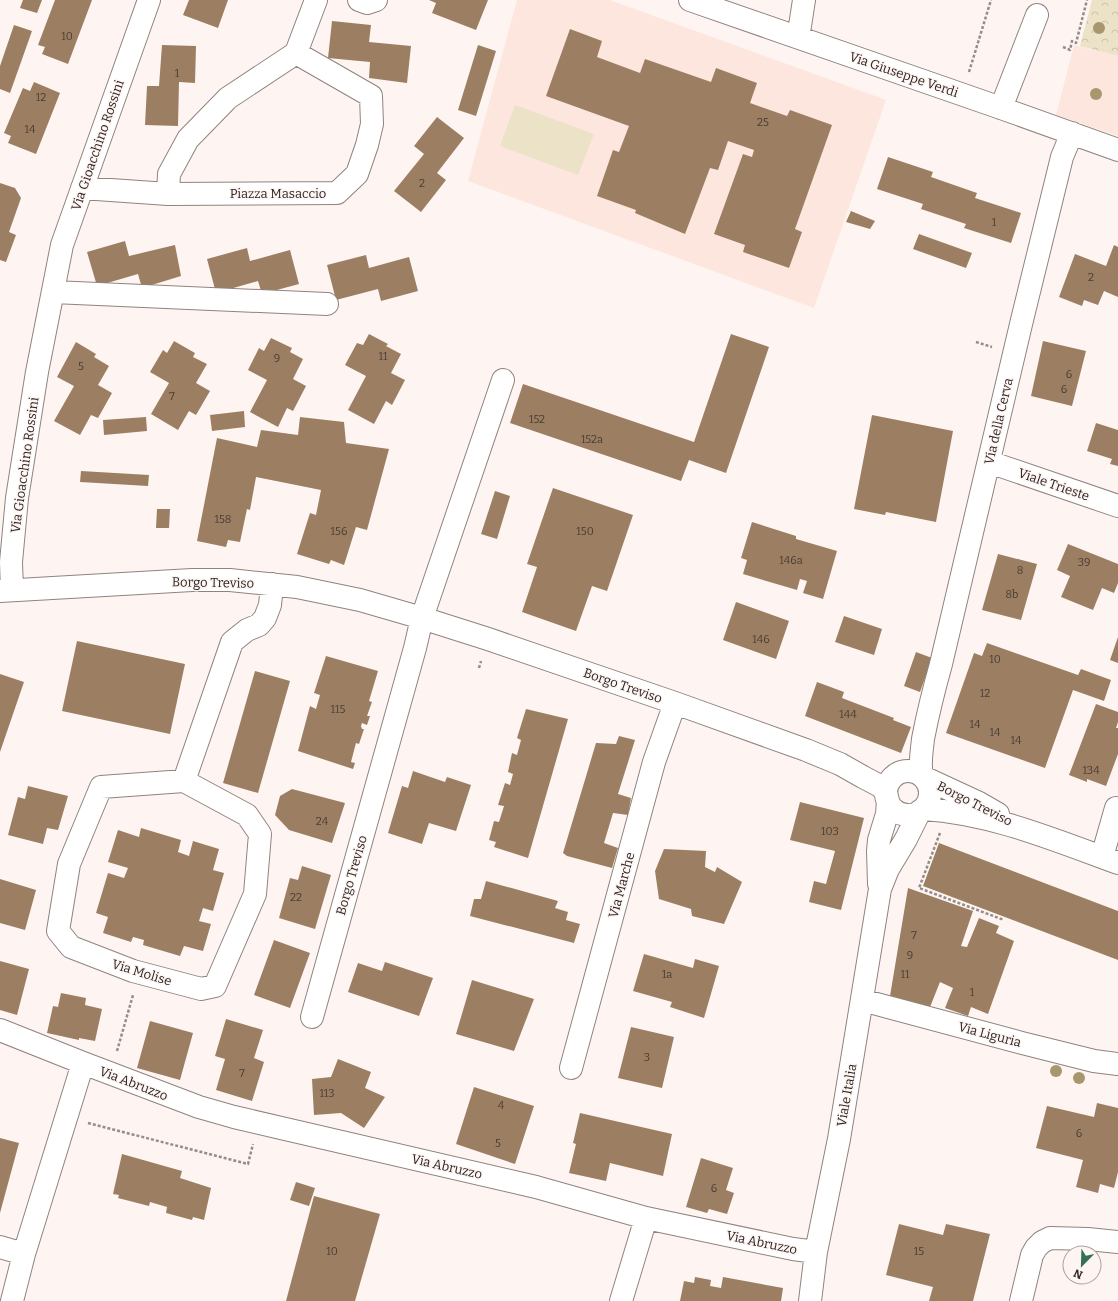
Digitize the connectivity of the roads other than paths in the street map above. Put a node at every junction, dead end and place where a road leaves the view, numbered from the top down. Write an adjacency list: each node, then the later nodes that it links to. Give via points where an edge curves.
1 (149, 0): 13 (street, Via Gioacchino Rossini)
2 (316, 0): 9 (street)
3 (359, 0): 4 (street, via 366,3)
4 (376, 0)
5 (690, 0): 8 (street, Via Giuseppe Verdi)
6 (804, 0): 8 (street)
7 (1037, 15): 10 (street)
8 (797, 37): 10 (street, Via Giuseppe Verdi)
9 (296, 53): 14 (street, via 228,98 188,139 169,174); 14 (street, Piazza Masaccio, via 371,96 372,124 357,174 337,193)
10 (1002, 108): 11 (street, Via Giuseppe Verdi)
11 (1072, 133): 12 (street, Via Giuseppe Verdi); 18 (street, Via della Cerva, via 1062,157)
12 (1118, 150)
13 (82, 188): 14 (street, Piazza Masaccio); 15 (street, Via Gioacchino Rossini, via 62,245)
14 (168, 194)
15 (53, 292): 16 (street); 21 (street, Via Gioacchino Rossini, via 17,498)
16 (327, 304)
17 (503, 380): 22 (street, Borgo Treviso)
18 (989, 462): 19 (street, Viale Trieste); 24 (street, Via della Cerva)
19 (1118, 506)
20 (272, 584): 21 (street, Borgo Treviso, via 192,580); 22 (street, Borgo Treviso, via 321,591); 28 (street, via 270,605 265,618 259,625 247,630 232,642)
21 (6, 590)
22 (422, 618): 23 (street, Borgo Treviso); 36 (street, Borgo Treviso)
23 (675, 703): 25 (street, Borgo Treviso); 40 (street, Via Marche, via 654,762)
24 (928, 710): 26 (street, Via della Cerva); 27 (street, Via della Cerva, via 920,769)
25 (823, 757): 26 (street, Borgo Treviso); 29 (street, Borgo Treviso, via 882,787)
26 (897, 774): 27 (street, via 910,771); 29 (street, via 888,784)
27 (924, 777): 31 (street, via 930,797); 32 (street, Borgo Treviso)
28 (184, 781): 28 (street, Via Molise, via 247,815 260,834 255,894 215,986 201,989 140,973 70,947 58,931 69,864 101,787)
29 (887, 798): 31 (street, via 895,810 901,813 908,815); 34 (street, Viale Italia, via 887,814 878,851)
30 (1117, 806): 33 (street)
31 (922, 810): 32 (street, Borgo Treviso, via 958,812); 34 (street, Viale Italia, via 888,869)
32 (1024, 828): 33 (street, Borgo Treviso)
33 (1110, 860)
34 (880, 889): 35 (street, Viale Italia)
35 (862, 1000): 39 (street, Via Liguria, via 1094,1061); 44 (street, Viale Italia)
36 (312, 1017)
37 (0, 1030): 38 (street, Via Abruzzo)
38 (83, 1063): 41 (street, Via Abruzzo, via 199,1107 234,1117 536,1187); 45 (street, Via Abruzzo)
39 (1118, 1064)
40 (571, 1068)
41 (646, 1218): 44 (street, Via Abruzzo); 47 (street)
42 (1118, 1242): 49 (street, via 1050,1238 1042,1242 1032,1256)
43 (0, 1247): 45 (street)
44 (816, 1252): 48 (street, Viale Italia)
45 (24, 1254): 46 (street, Via Abruzzo)
46 (12, 1301)
47 (621, 1301)
48 (810, 1301)
49 (1020, 1301)

